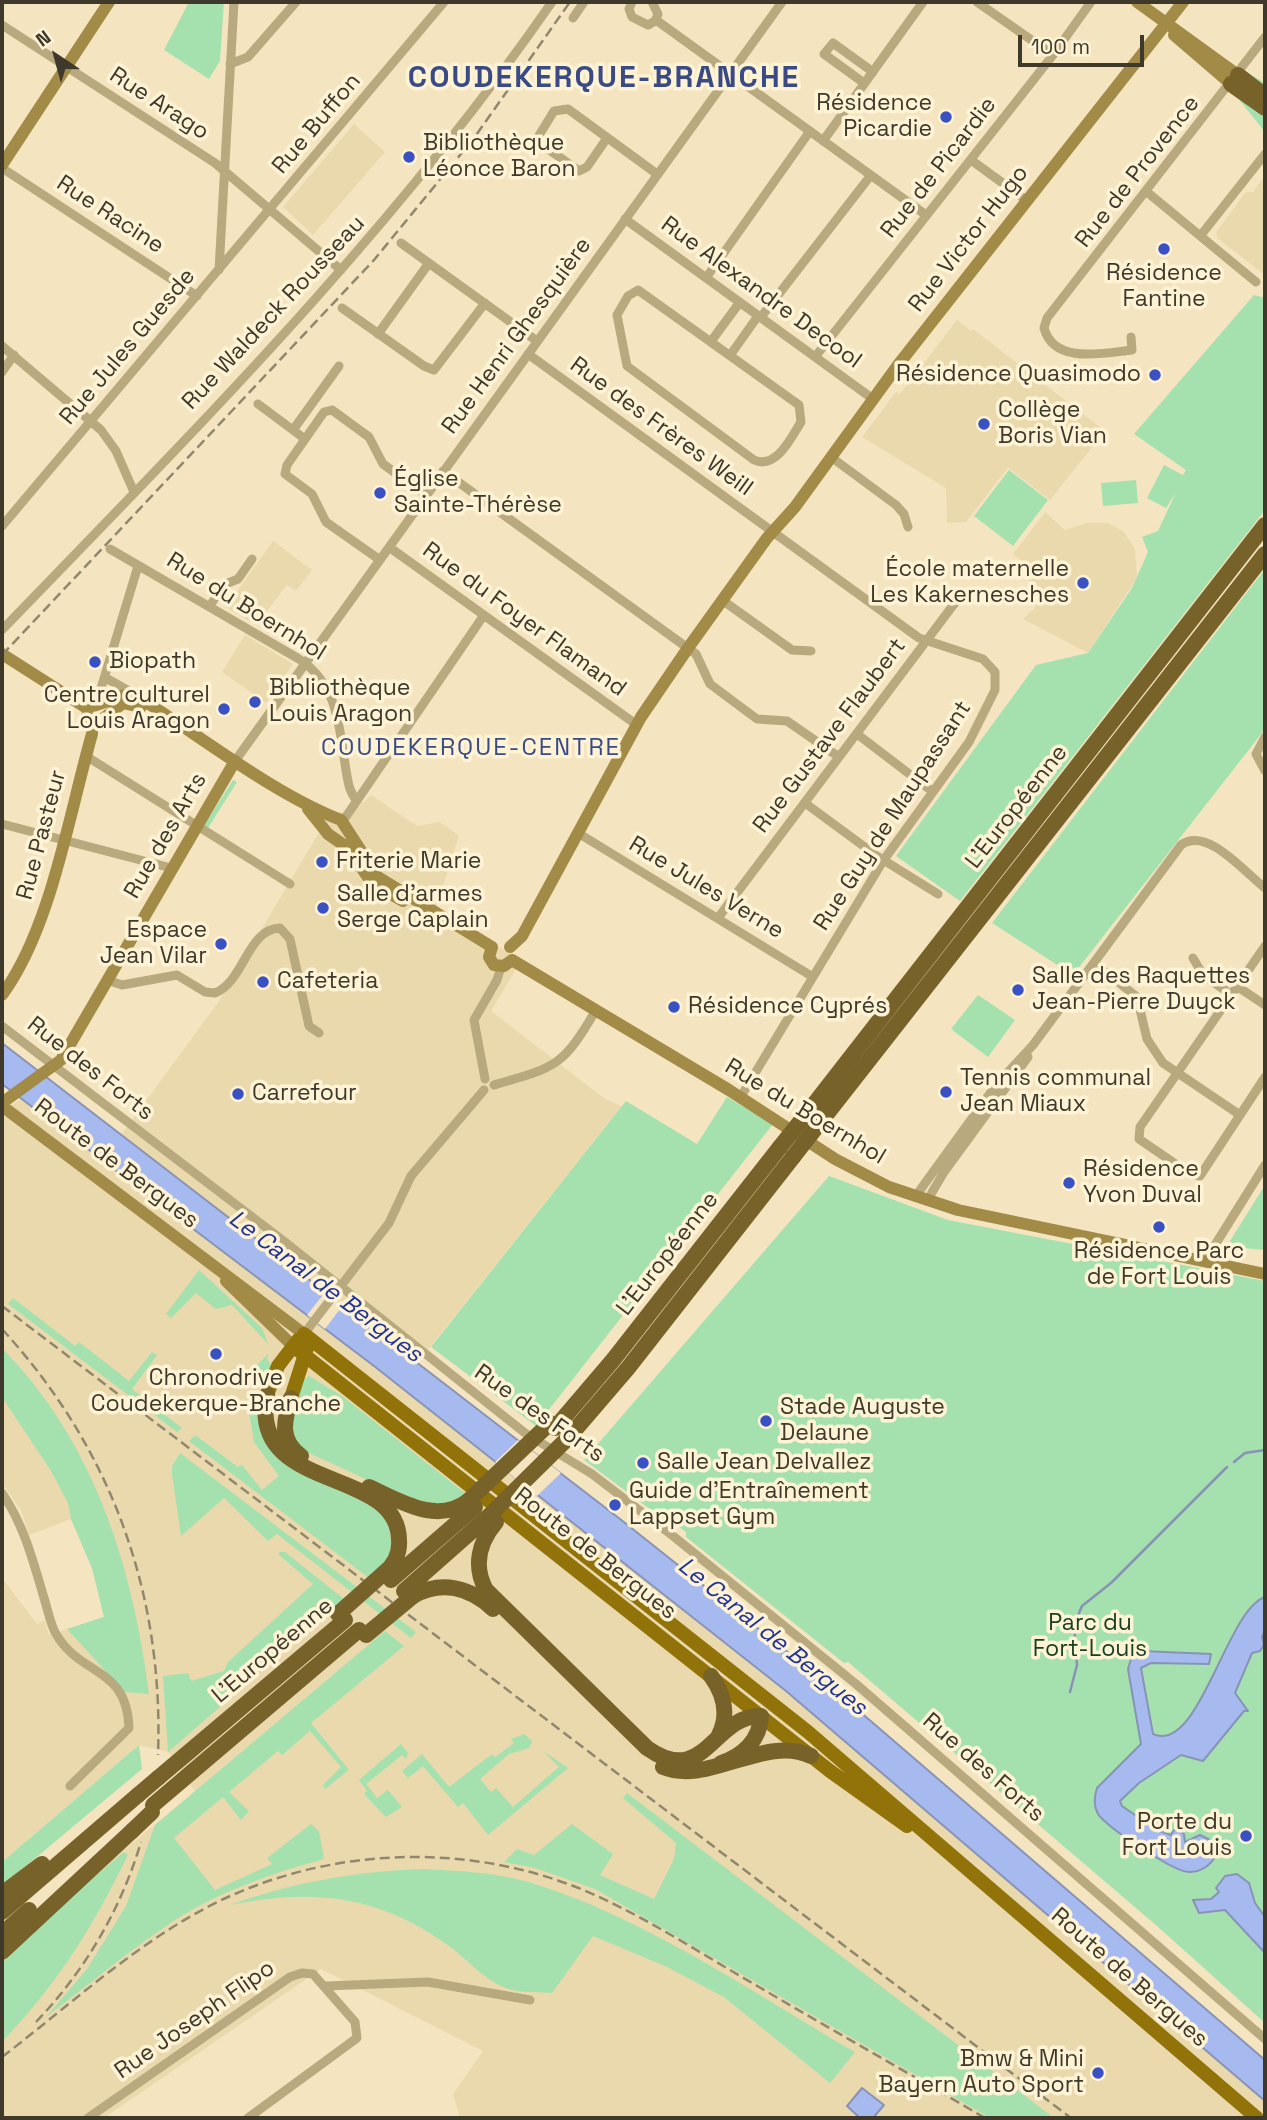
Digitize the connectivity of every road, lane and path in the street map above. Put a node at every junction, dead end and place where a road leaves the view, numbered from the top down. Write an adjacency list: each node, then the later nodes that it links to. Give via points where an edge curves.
1 (109, 2): 23 (street)
2 (234, 2): 22 (street, Rue Jules Guesde)
3 (296, 2): 22 (street, via 248,57)
4 (444, 2): 41 (street, Rue Buffon)
5 (552, 2): 48 (street, Rue Waldeck Rousseau, via 450,141)
6 (584, 2): 16 (street)
7 (632, 2): 17 (street, via 629,12 633,19 645,24)
8 (652, 2): 17 (street, via 658,11)
9 (768, 2): 15 (street)
10 (923, 2): 24 (street)
11 (977, 2): 21 (street)
12 (1091, 2): 21 (street, Rue de Picardie)
13 (1137, 2): 18 (street)
14 (1183, 2): 18 (street, Rue Victor Hugo)
15 (779, 5): 25 (street, Rue Henri Ghesquière)
16 (573, 18)
17 (656, 20): 25 (street)
18 (1166, 23): 26 (street, via 1176,37); 40 (street, Rue Victor Hugo)
19 (2, 25): 23 (street, Rue Arago)
20 (1265, 37): 26 (street, Rue de Provence)
21 (1053, 55): 34 (street, Rue de Picardie)
22 (230, 64): 36 (street, Rue Jules Guesde)
23 (66, 66): 35 (street); 36 (street, Rue Arago)
24 (873, 72): 27 (street); 27 (street, via 833,43 824,54)
25 (730, 74): 30 (street); 37 (street, Rue Henri Ghesquière)
26 (1234, 79): 28 (highway); 29 (highway); 39 (street, Rue de Provence)
27 (864, 83): 32 (street)
28 (1265, 95)
29 (1265, 108)
30 (810, 131): 32 (street); 49 (street)
31 (607, 138): 31 (street, via 579,171 538,137 553,113 564,108); 37 (street)
32 (823, 141): 38 (street)
33 (1265, 154): 44 (street)
34 (971, 160): 40 (street); 42 (street, Rue de Picardie)
35 (2, 166): 51 (street, Rue Racine)
36 (224, 171): 41 (street, Rue Arago); 47 (street, Rue Jules Guesde)
37 (657, 174): 43 (street, Rue Henri Ghesquière)
38 (871, 175): 42 (street); 55 (street)
39 (1147, 192): 44 (street); 57 (street, Rue de Provence, via 1047,318 1044,330 1075,355 1132,350)
40 (1026, 200): 67 (street, Rue Victor Hugo)
41 (270, 209): 47 (street, Rue Buffon); 48 (street, Rue Arago)
42 (926, 215): 64 (street, Rue de Picardie)
43 (625, 219): 49 (street, Rue Alexandre Decool); 59 (street, Rue Henri Ghesquière)
44 (1201, 235): 50 (street)
45 (401, 243): 46 (street)
46 (429, 263): 53 (street); 56 (street)
47 (219, 270): 51 (street, Rue Jules Guesde)
48 (341, 270): 74 (street, Rue Waldeck Rousseau)
49 (706, 278): 52 (street, Rue Alexandre Decool)
50 (1256, 282)
51 (197, 296): 69 (street, Rue Jules Guesde)
52 (740, 302): 55 (street, Rue Alexandre Decool); 58 (street)
53 (485, 303): 56 (street, via 434,370); 59 (street)
54 (342, 308): 56 (street)
55 (760, 317): 62 (street); 64 (street, Rue Alexandre Decool)
56 (378, 334)
57 (1131, 337)
58 (712, 340): 62 (street); 62 (street, via 641,290 630,293 618,310 628,368 754,460 769,462 799,425 801,410 792,398)
59 (537, 341): 61 (street, Rue Henri Ghesquière)
60 (2, 346): 63 (street)
61 (528, 354): 73 (street, Rue Henri Ghesquière); 79 (street, Rue des Frères Weill)
62 (731, 354)
63 (15, 355): 66 (street); 69 (street)
64 (815, 357): 67 (street, Rue Alexandre Decool)
65 (339, 366): 70 (street)
66 (2, 372)
67 (873, 399): 72 (street, Rue Victor Hugo)
68 (258, 404): 70 (street)
69 (91, 421): 74 (street, via 116,451); 77 (street, Rue Jules Guesde)
70 (293, 430): 71 (street)
71 (305, 439): 75 (street, via 324,412 332,410 369,437 383,464); 84 (street, via 285,474 312,494 326,522)
72 (831, 457): 78 (street, via 896,505); 79 (street, Rue Victor Hugo)
73 (443, 471): 75 (street, Rue Henri Ghesquière); 92 (street)
74 (134, 492): 90 (street, Rue Waldeck Rousseau)
75 (426, 495): 80 (street, Rue Henri Ghesquière)
76 (1265, 525): 142 (highway, L'Européenne, bridge, via 808,1112)
77 (2, 526)
78 (908, 527)
79 (775, 534): 87 (street, Rue Victor Hugo); 91 (street, Rue Guy de Maupassant)
80 (389, 547): 84 (street, Rue Henri Ghesquière); 89 (street, Rue du Foyer Flamand)
81 (110, 549): 85 (street, Rue du Boernhol)
82 (1265, 554): 142 (highway, L'Européenne, bridge, via 822,1121)
83 (252, 559): 88 (street, via 238,579 223,585)
84 (380, 560): 95 (street, Rue Henri Ghesquière)
85 (138, 566): 88 (street, Rue du Boernhol); 96 (street, Rue Pasteur)
86 (983, 594): 91 (street, Rue Gustave Flaubert, via 960,597)
87 (725, 602): 92 (street, Rue Victor Hugo); 93 (street, via 792,650)
88 (210, 606): 95 (street, Rue du Boernhol)
89 (484, 615): 99 (street, Rue du Foyer Flamand); 107 (street)
90 (2, 630)
91 (926, 641): 100 (street, Rue Gustave Flaubert); 106 (street, Rue Guy de Maupassant, via 980,657 991,666 996,679 973,736)
92 (690, 649): 99 (street, Rue Victor Hugo); 103 (street, via 701,660 710,684 757,719 787,721)
93 (811, 651)
94 (2, 654): 98 (street, via 15,667)
95 (305, 663): 104 (street, Rue Henri Ghesquière); 107 (street, Rue du Boernhol, via 322,678 333,697 349,787)
96 (106, 678): 97 (street); 98 (street, Rue Pasteur)
97 (141, 698): 98 (street, via 121,694); 104 (street)
98 (96, 712): 102 (street, Rue Pasteur); 104 (street, via 133,703 221,758)
99 (637, 725): 112 (street, Rue Victor Hugo)
100 (857, 734): 103 (street, Rue Gustave Flaubert); 106 (street)
101 (1265, 737): 105 (street, via 1256,754)
102 (86, 756): 110 (street); 113 (street, Rue Pasteur)
103 (839, 757): 108 (street, Rue Gustave Flaubert)
104 (235, 761): 110 (street, Rue des Arts); 111 (street)
105 (1265, 771)
106 (933, 792): 114 (street, Rue Guy de Maupassant)
107 (356, 801): 111 (street)
108 (805, 803): 114 (street); 119 (street, Rue Gustave Flaubert)
109 (2, 824): 113 (street)
110 (195, 825): 115 (street, Rue des Arts); 116 (street)
111 (336, 826): 121 (street, via 373,873)
112 (578, 833): 119 (street, Rue Jules Verne); 122 (street, Rue Victor Hugo)
113 (62, 840): 115 (street); 128 (street, Rue Pasteur, via 33,941)
114 (883, 860): 118 (street); 125 (street, Rue Guy de Maupassant)
115 (171, 868): 126 (street, Rue des Arts)
116 (290, 884)
117 (1265, 888): 124 (street, via 1197,842 1157,878)
118 (938, 894)
119 (718, 918): 125 (street, Rue Jules Verne)
120 (1265, 946): 127 (street)
121 (492, 947): 122 (street, via 500,943); 122 (street, via 490,960)
122 (507, 958): 130 (street, Rue du Boernhol); 136 (street, via 473,1022)
123 (1193, 958): 127 (street, via 1203,975)
124 (1094, 963): 134 (street, via 1137,997 1149,1043); 144 (street)
125 (813, 977): 139 (street, Rue Guy de Maupassant)
126 (107, 980): 132 (street, via 125,985 177,975 210,993 225,987 263,934 276,928 288,935 309,1026); 133 (street, Rue des Arts)
127 (1235, 991): 129 (street); 134 (street)
128 (2, 995)
129 (1265, 1004)
130 (596, 1010): 137 (street, via 562,1060); 139 (street, Rue du Boernhol)
131 (2, 1026): 133 (street, Rue des Forts)
132 (319, 1033)
133 (50, 1071): 140 (street); 148 (street, Rue des Forts, via 275,1235)
134 (1179, 1075): 141 (street); 141 (street, via 1138,1134 1144,1144 1179,1167 1201,1175)
135 (1265, 1077): 141 (street)
136 (485, 1079): 137 (street); 138 (street, via 481,1084)
137 (494, 1085): 138 (street, via 490,1091)
138 (484, 1090): 148 (street, via 411,1176 389,1223)
139 (740, 1098): 144 (street, Rue du Boernhol, via 843,1164)
140 (2, 1105): 145 (street, Route de Bergues)
141 (1240, 1115)
142 (787, 1152): 155 (highway, L'Européenne, bridge); 155 (highway, L'Européenne, bridge, via 676,1308 571,1441)
143 (1265, 1165): 146 (street)
144 (921, 1199): 146 (street, Rue du Boernhol)
145 (202, 1258): 149 (street, Route de Bergues); 150 (street, Route de Bergues)
146 (1205, 1261): 147 (street, Rue du Boernhol)
147 (1265, 1274)
148 (337, 1292): 149 (street); 175 (street, Rue des Forts, via 378,1318 525,1433 592,1474 839,1671)
149 (308, 1329): 150 (main road); 151 (main road); 159 (main road, Route de Bergues)
150 (293, 1346): 151 (main road, Route de Bergues); 152 (main road, via 276,1369)
151 (306, 1356): 153 (main road); 158 (main road, Route de Bergues)
152 (267, 1395): 156 (highway, via 266,1423 285,1454 377,1501 392,1516 399,1547)
153 (291, 1398): 155 (highway, via 285,1434 293,1450 304,1457 418,1509)
154 (2, 1493): 165 (street, via 21,1525 55,1633 116,1687 127,1703 129,1728)
155 (482, 1511): 156 (highway, L'Européenne); 157 (highway, L'Européenne); 161 (highway, via 485,1538 478,1565 484,1586 495,1601 659,1756 687,1759)
156 (388, 1577): 166 (highway, L'Européenne, bridge)
157 (408, 1594): 163 (highway, via 450,1587 482,1599 657,1764 681,1771); 167 (highway, L'Européenne, bridge, via 270,1705)
158 (711, 1676): 160 (main road, Route de Bergues); 161 (highway, via 720,1690 724,1712)
159 (742, 1680): 160 (main road, via 757,1700); 164 (main road, Route de Bergues)
160 (761, 1716): 161 (highway, via 741,1720); 162 (main road, Route de Bergues); 163 (highway, via 760,1728 746,1750); 164 (main road, via 784,1724)
161 (714, 1744)
162 (811, 1756): 163 (highway, via 786,1750); 168 (main road, Route de Bergues)
163 (721, 1763)
164 (862, 1777): 168 (main road, Route de Bergues)
165 (70, 1786)
166 (139, 1791): 169 (highway); 170 (highway, L'Européenne)
167 (133, 1826): 171 (highway); 172 (highway)
168 (971, 1872): 178 (main road, Route de Bergues)
169 (2, 1894)
170 (2, 1912)
171 (2, 1934)
172 (2, 1952)
173 (326, 1986): 174 (street, via 435,1983); 176 (street, Rue Joseph Flipo, via 310,1973 294,1975); 177 (street, via 356,2025 357,2038)
174 (530, 2000)
175 (1265, 2039)
176 (88, 2118)
177 (248, 2118)
178 (1257, 2118)

